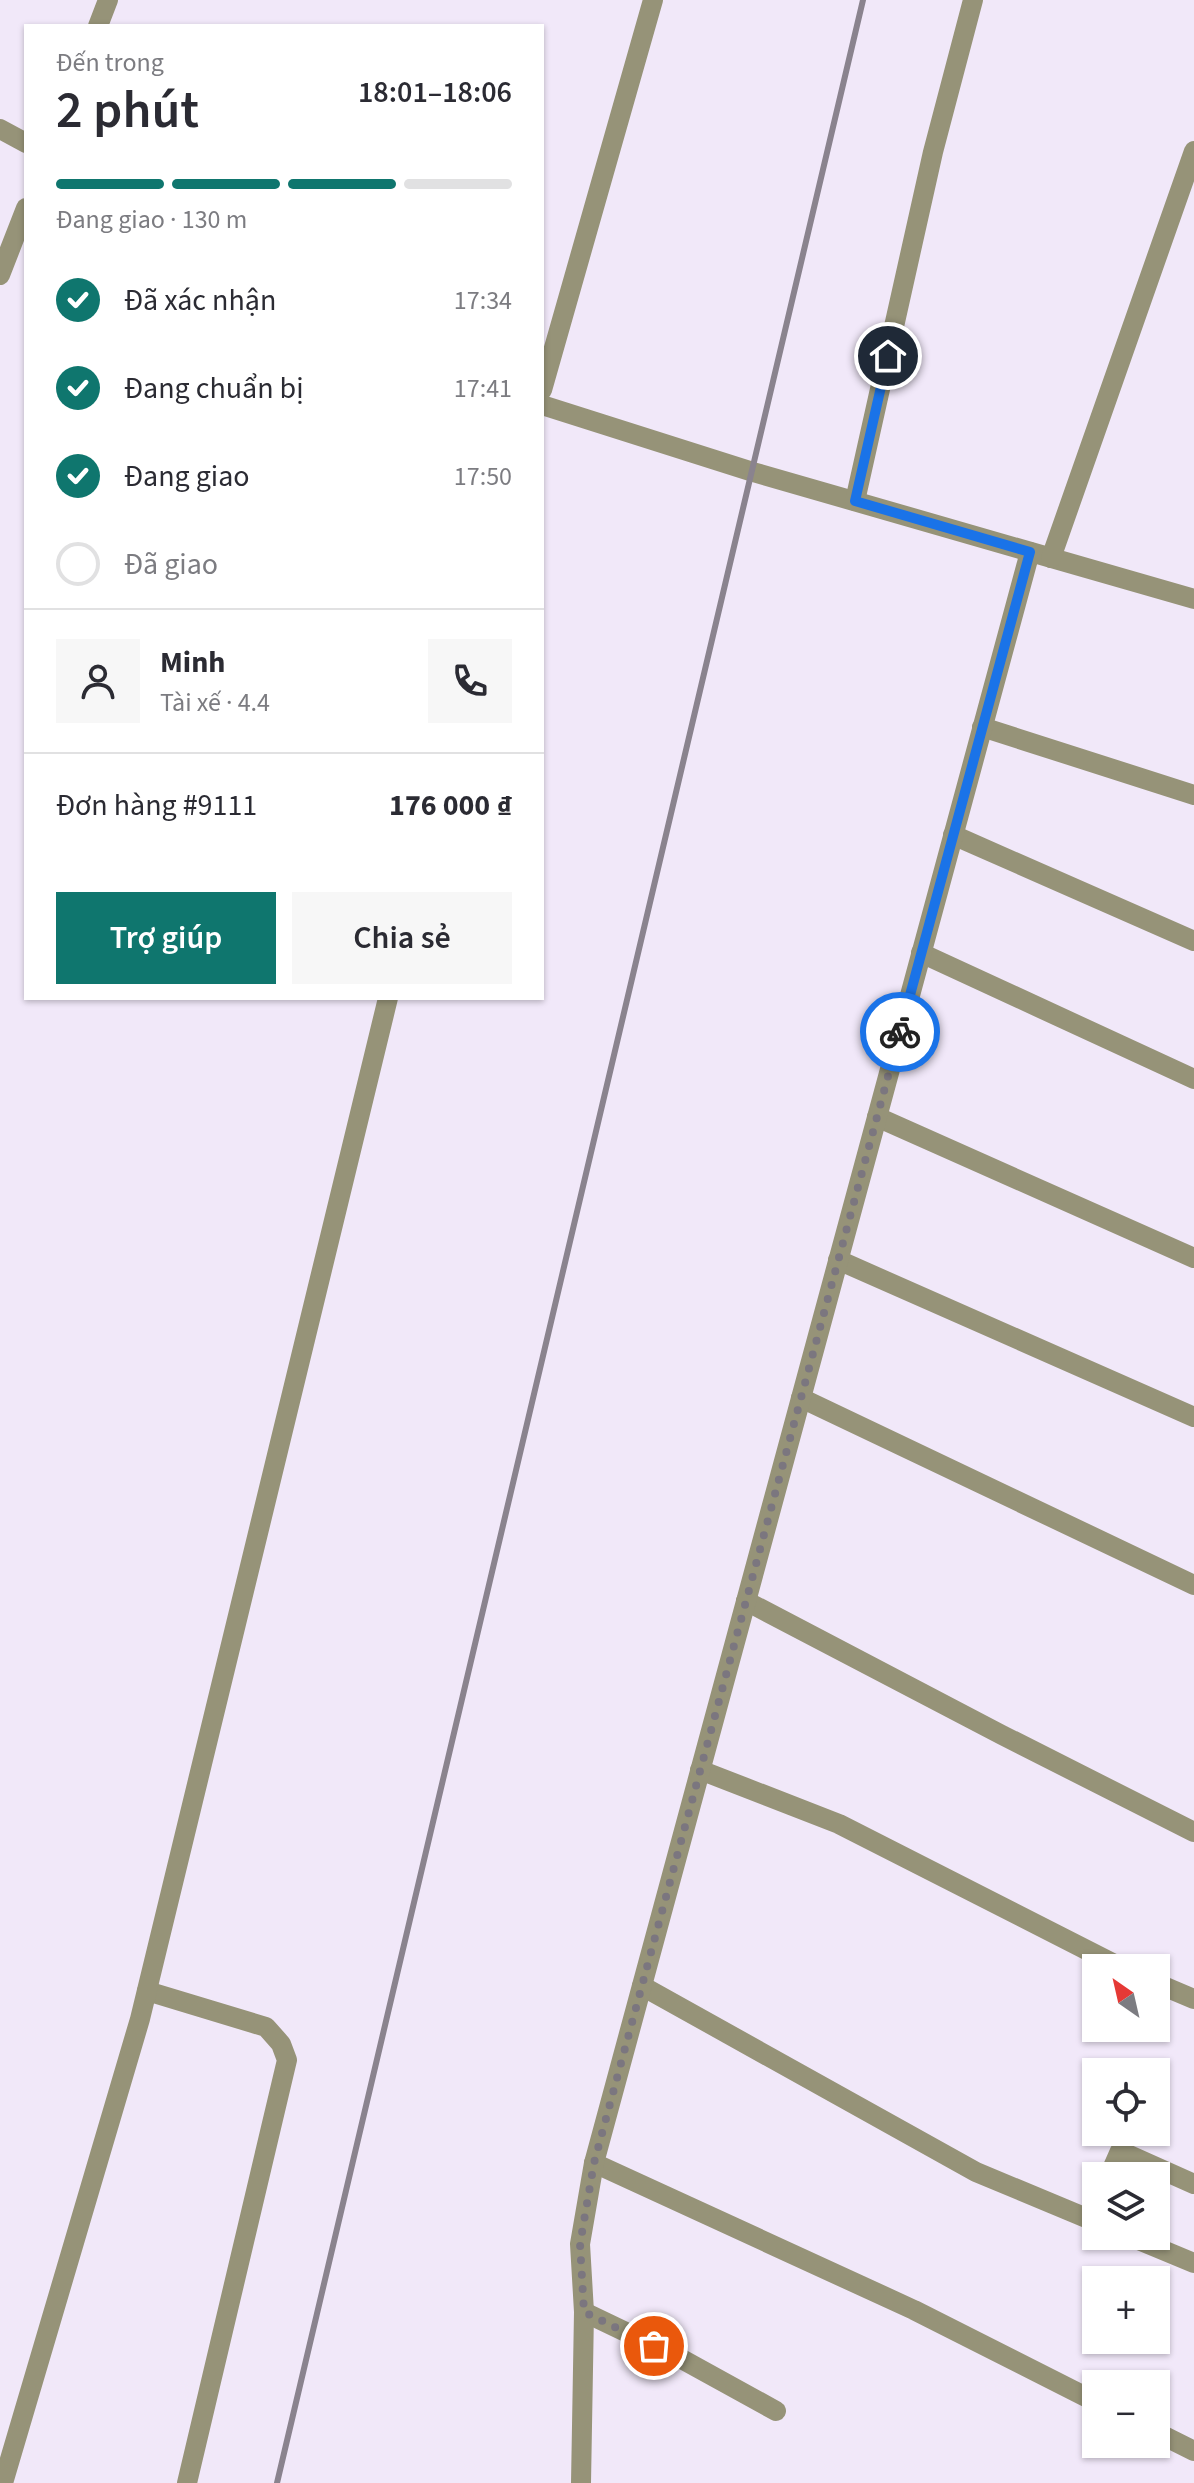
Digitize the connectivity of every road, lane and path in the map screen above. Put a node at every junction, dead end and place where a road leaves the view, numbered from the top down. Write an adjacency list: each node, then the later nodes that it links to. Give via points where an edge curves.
1 (108, 0): 4 (street)
2 (653, 0): 10 (street)
3 (973, 0): 12 (street, via 933,152)
4 (99, 24)
5 (0, 129): 6 (street)
6 (24, 142)
7 (1194, 151): 14 (street)
8 (24, 213): 9 (street)
9 (0, 275)
10 (544, 383)
11 (544, 406): 12 (street)
12 (855, 501): 13 (street)
13 (1030, 552): 14 (street); 16 (street)
14 (1051, 558): 15 (street)
15 (1194, 599)
16 (982, 727): 17 (street); 18 (street)
17 (1194, 795)
18 (953, 835): 19 (street); 20 (street)
19 (1194, 941)
20 (921, 953): 22 (street); 23 (street)
21 (388, 1000): 35 (street)
22 (1194, 1079)
23 (877, 1117): 24 (street); 25 (street)
24 (1194, 1258)
25 (838, 1260): 26 (street); 27 (street)
26 (801, 1398): 28 (street); 29 (street)
27 (1194, 1417)
28 (1194, 1585)
29 (746, 1601): 30 (street); 31 (street)
30 (700, 1770): 32 (street, via 839,1824); 33 (street)
31 (1194, 1832)
32 (1094, 1954)
33 (642, 1986): 39 (street); 42 (street, via 976,2172)
34 (1170, 1989): 36 (street)
35 (147, 1991): 50 (street); 51 (street, via 266,2027 287,2060)
36 (1194, 1999)
37 (1115, 2162): 38 (street, via 1120,2151)
38 (1145, 2162)
39 (594, 2163): 45 (street, via 580,2244); 46 (street, via 914,2310)
40 (1170, 2173): 41 (street)
41 (1194, 2184)
42 (1082, 2212)
43 (1163, 2250): 44 (street)
44 (1194, 2263)
45 (584, 2312): 47 (street); 52 (street)
46 (1082, 2395)
47 (776, 2411)
48 (1170, 2439): 49 (street)
49 (1194, 2451)
50 (3, 2483)
51 (187, 2483)
52 (581, 2483)

